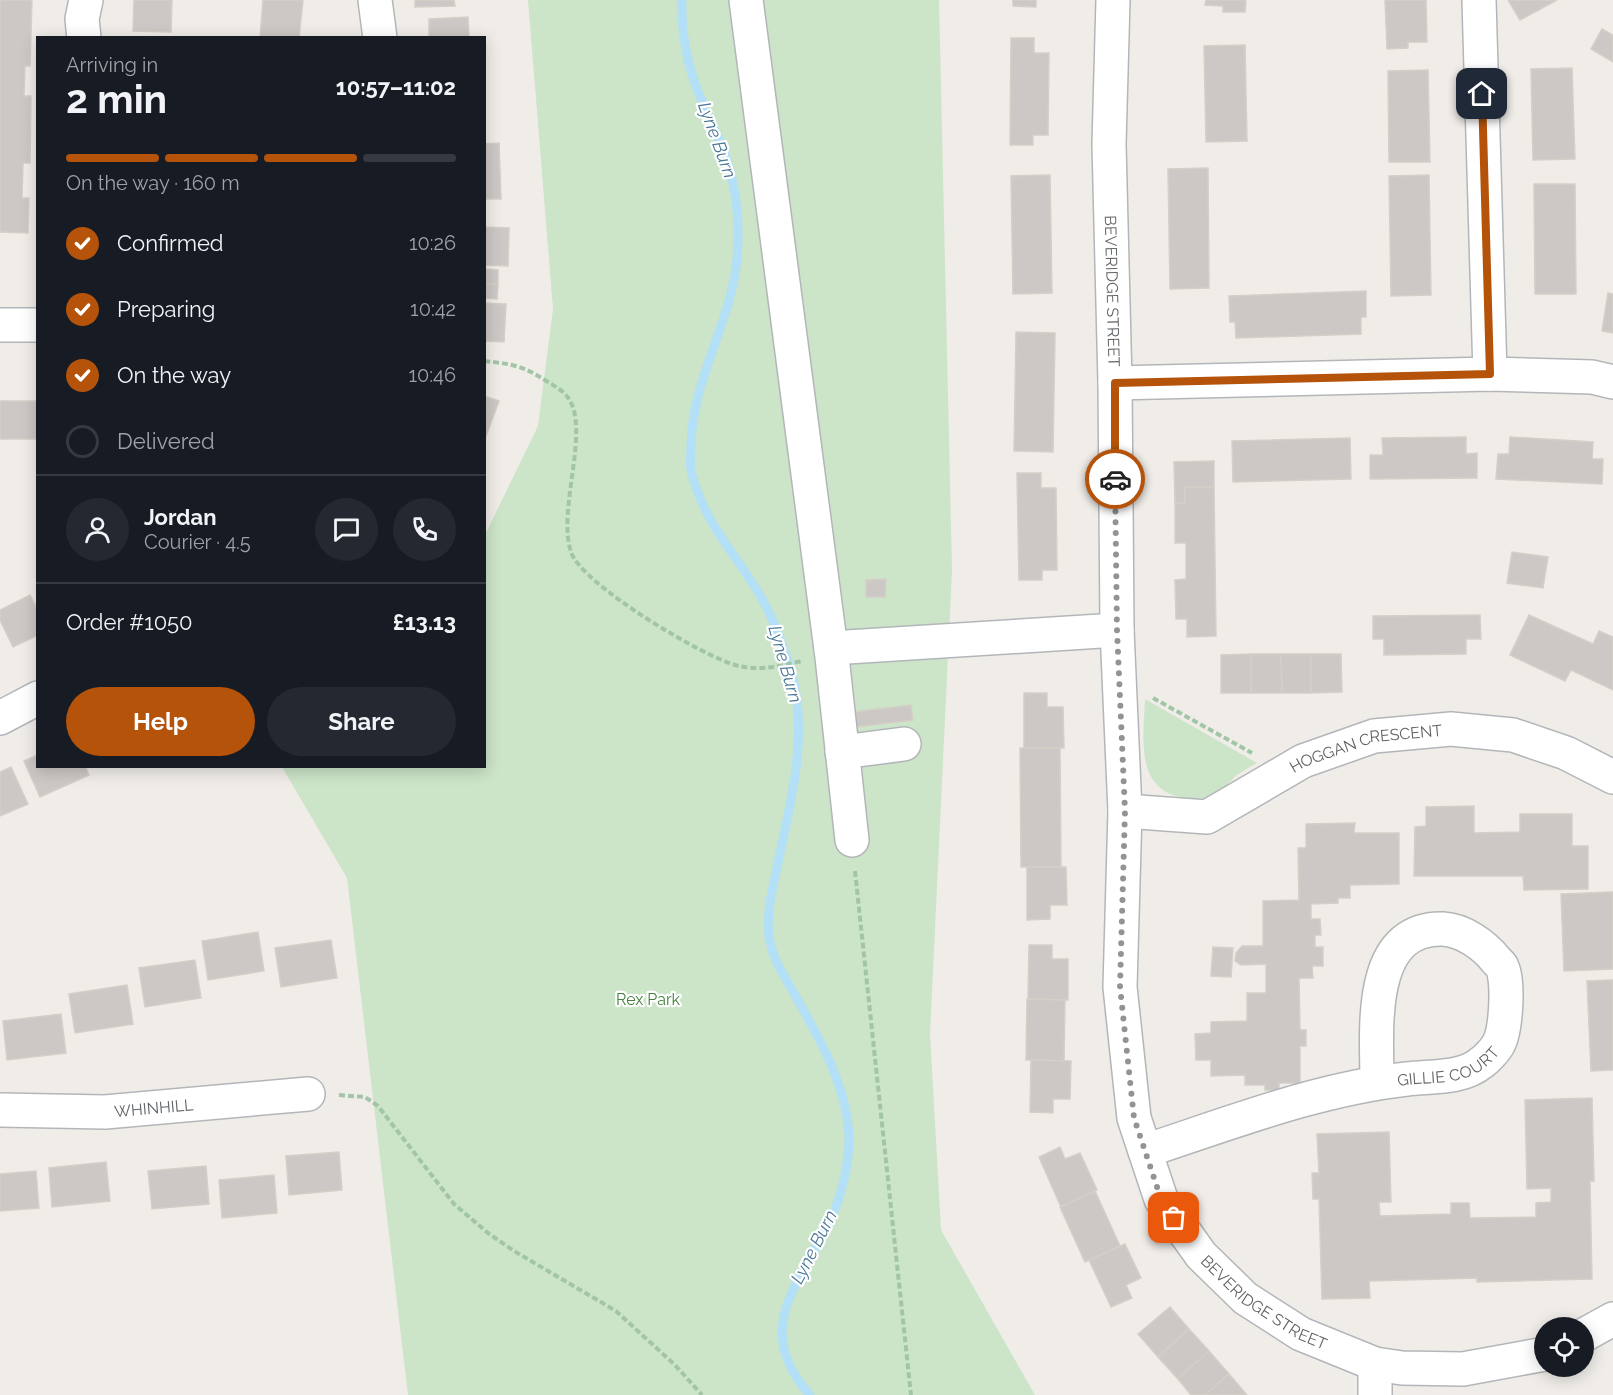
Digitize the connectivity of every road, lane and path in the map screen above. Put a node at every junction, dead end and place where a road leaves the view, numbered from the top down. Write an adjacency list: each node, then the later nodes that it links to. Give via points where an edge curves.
1 (86, 0): 6 (street)
2 (375, 0): 7 (street)
3 (746, 0): 15 (street)
4 (1113, 0): 13 (street, BEVERIDGE STREET, via 1109,144)
5 (1479, 0): 11 (street)
6 (84, 36)
7 (380, 36)
8 (36, 325): 9 (street)
9 (0, 326)
10 (486, 361): 15 (path, via 527,368 570,400 576,434 566,531 578,565 616,598 700,651 736,666 761,669)
11 (1490, 374): 12 (street, via 1592,377); 13 (street)
12 (1613, 382)
13 (1115, 383): 14 (street, BEVERIDGE STREET)
14 (1117, 630): 15 (street); 16 (street, BEVERIDGE STREET)
15 (822, 653): 20 (street)
16 (1119, 678): 21 (path); 23 (street, BEVERIDGE STREET)
17 (36, 699): 18 (street)
18 (0, 718)
19 (904, 744): 20 (street)
20 (842, 752): 24 (street)
21 (1286, 771): 22 (street, HOGGAN CRESCENT, via 1303,761 1374,736 1450,729 1513,735 1566,753); 23 (street, HOGGAN CRESCENT, via 1207,817)
22 (1613, 777)
23 (1125, 811): 28 (street, BEVERIDGE STREET, via 1120,987 1134,1118)
24 (852, 840): 34 (path)
25 (1377, 1082): 25 (street, GILLIE COURT, via 1464,1072 1481,1064 1499,1043 1507,995 1503,968 1488,950 1452,930 1430,929 1394,951 1377,1005); 28 (street, GILLIE COURT, via 1311,1097)
26 (308, 1094): 27 (street, WHINHILL, via 105,1112); 33 (path, via 365,1097 378,1106 454,1204 514,1251 616,1311)
27 (0, 1110)
28 (1145, 1151): 32 (street, BEVERIDGE STREET, via 1161,1199 1201,1255 1245,1298)
29 (1613, 1319): 30 (street)
30 (1594, 1329)
31 (1534, 1356): 32 (street, BEVERIDGE STREET, via 1463,1369 1402,1368)
32 (1375, 1379)
33 (702, 1395)
34 (911, 1395)

